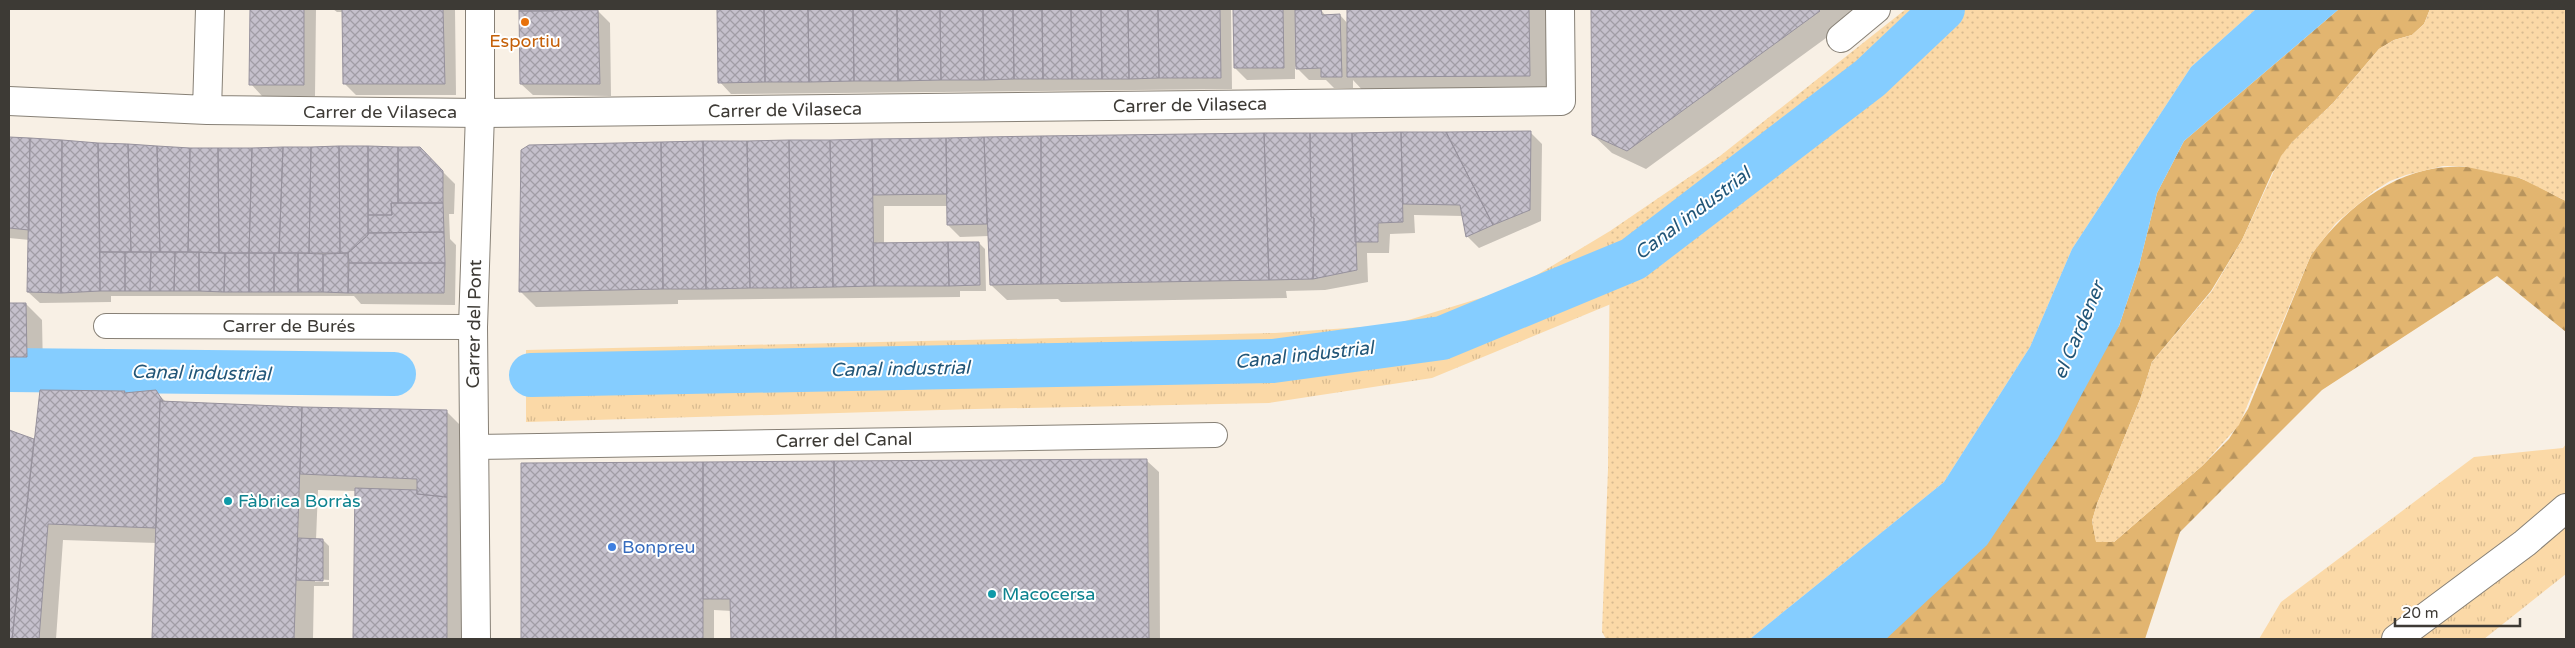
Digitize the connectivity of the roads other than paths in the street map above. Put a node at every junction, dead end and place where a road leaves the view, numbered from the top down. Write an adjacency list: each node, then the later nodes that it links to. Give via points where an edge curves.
1 (210, 9): 7 (street)
2 (480, 9): 8 (street, Carrer del Pont)
3 (1560, 9): 8 (street, Carrer de Vilaseca, via 1561,101)
4 (1876, 9): 5 (street)
5 (1841, 38)
6 (9, 101): 7 (street, Carrer de Vilaseca)
7 (207, 110): 8 (street, Carrer de Vilaseca)
8 (480, 113): 10 (street, Carrer del Pont)
9 (106, 326): 10 (lane, Carrer de Burés)
10 (473, 327): 12 (street, Carrer del Pont)
11 (1215, 435): 12 (lane, Carrer del Canal)
12 (473, 447): 16 (street, Carrer del Pont)
13 (2566, 508): 15 (street)
14 (2566, 519): 15 (street)
15 (2525, 543): 17 (street)
16 (476, 639)
17 (2396, 639)

